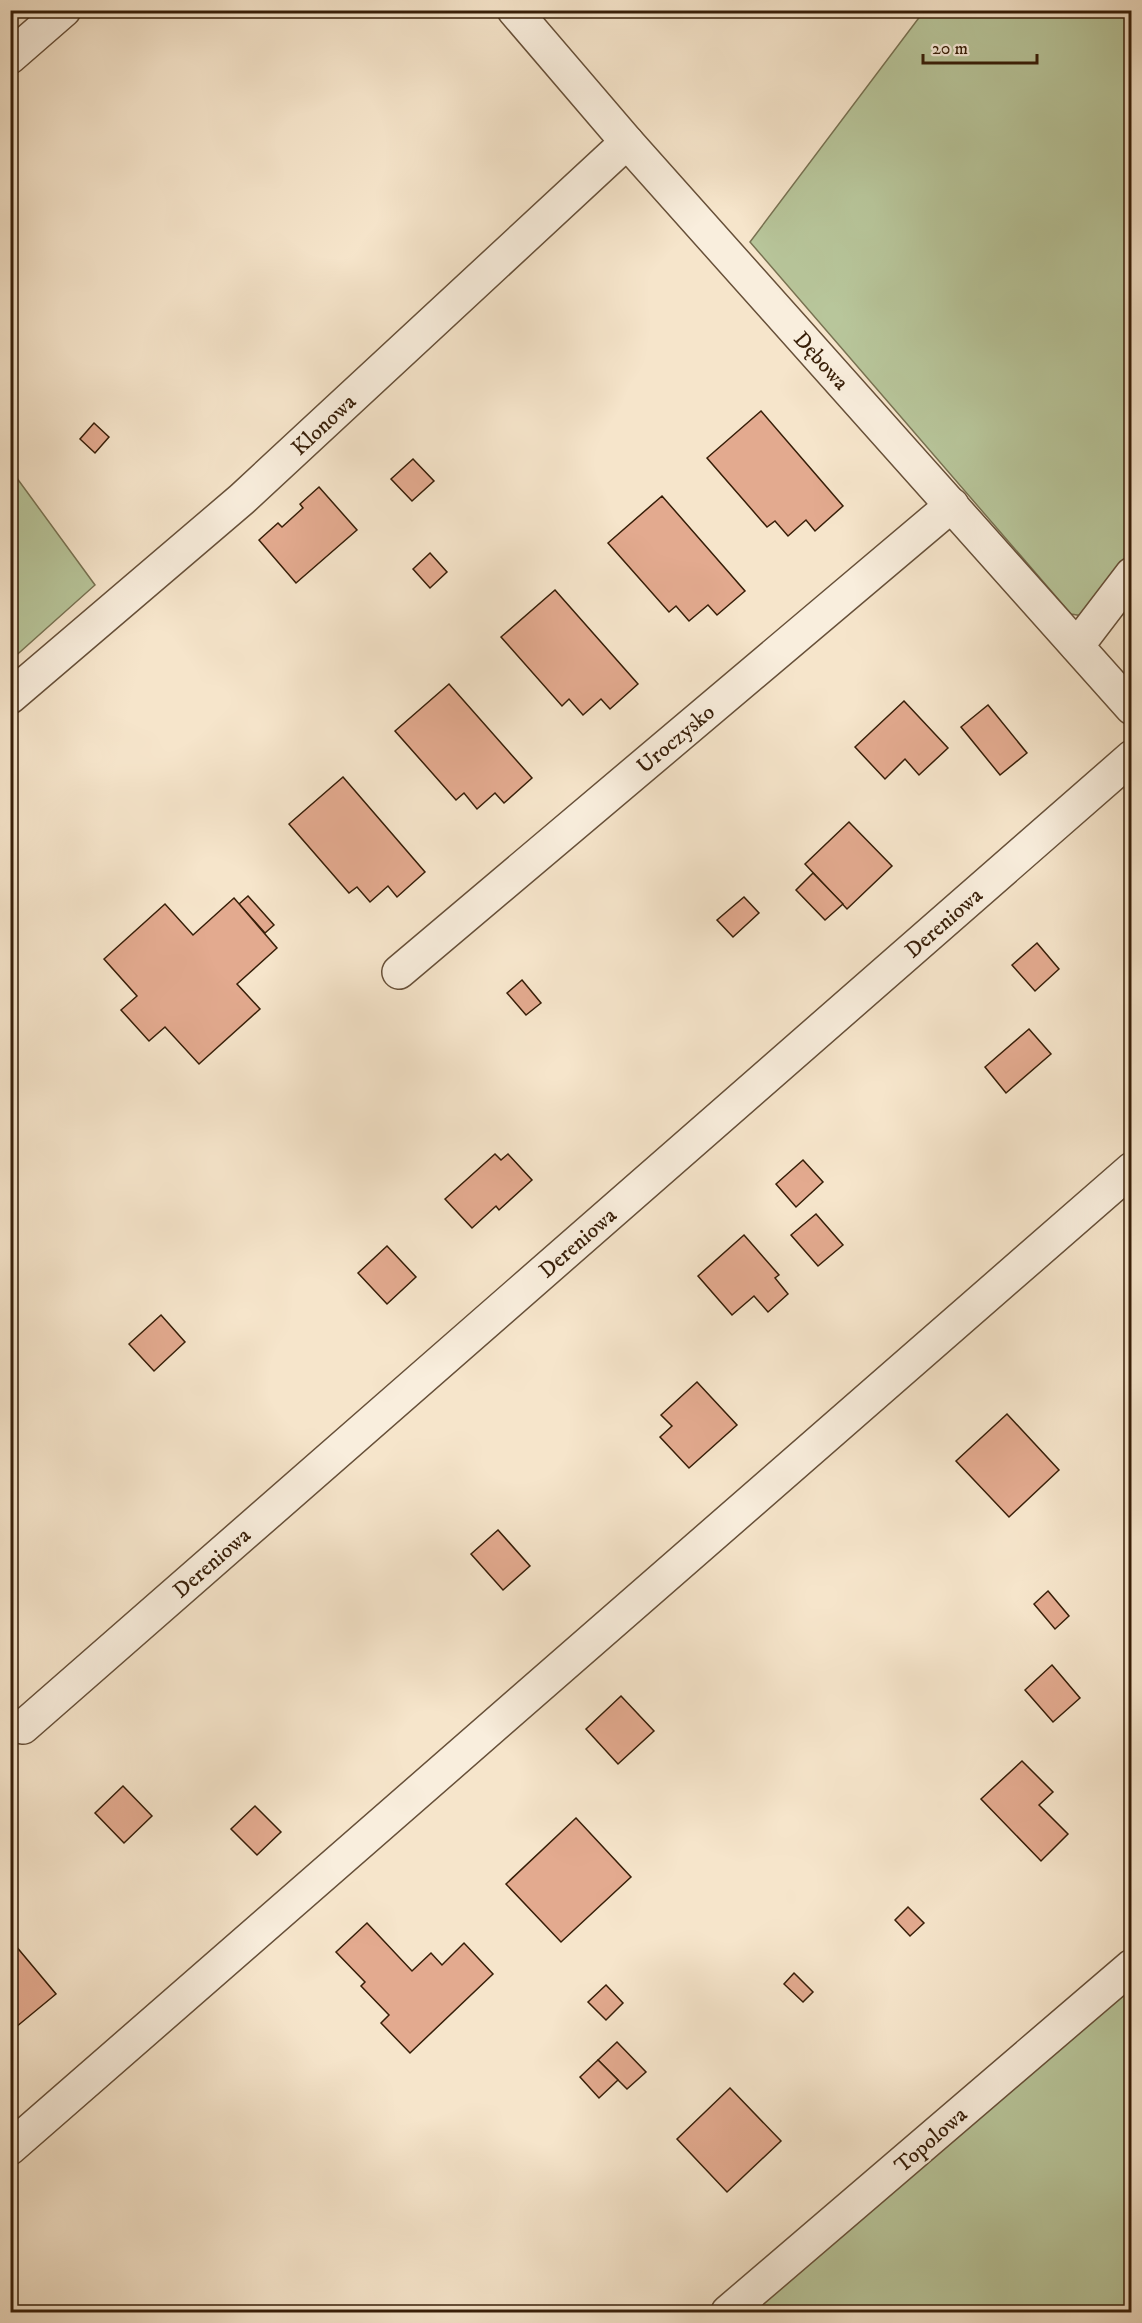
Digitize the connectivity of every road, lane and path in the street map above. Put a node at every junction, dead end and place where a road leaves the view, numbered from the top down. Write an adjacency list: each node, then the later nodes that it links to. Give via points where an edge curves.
1 (64, 10): 3 (street)
2 (514, 10): 4 (street, Dębowa)
3 (10, 57)
4 (627, 142): 5 (street, Dębowa); 8 (street, Klonowa, via 242,499)
5 (952, 505): 7 (street, Dębowa); 11 (street, Uroczysko)
6 (1131, 574): 7 (street)
7 (1077, 646): 9 (street, Dębowa)
8 (10, 697)
9 (1131, 708)
10 (1131, 757): 13 (street, Dereniowa)
11 (399, 972)
12 (1131, 1169): 15 (street)
13 (23, 1727)
14 (1131, 1966): 16 (street, Topolowa)
15 (10, 2148)
16 (728, 2313)

